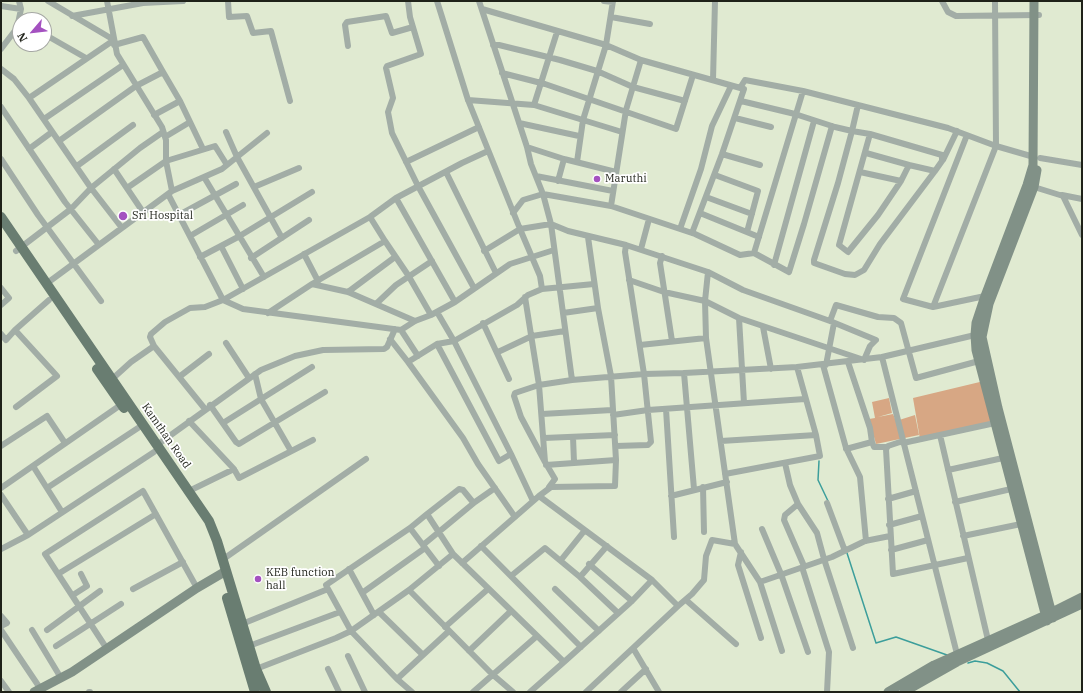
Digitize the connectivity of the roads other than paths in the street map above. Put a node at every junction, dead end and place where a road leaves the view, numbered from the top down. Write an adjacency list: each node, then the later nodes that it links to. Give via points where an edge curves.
1 (19, 1): 17 (street)
2 (48, 1): 23 (street)
3 (107, 1): 18 (street)
4 (183, 1): 18 (street, via 143,3)
5 (228, 1): 55 (street, via 229,17 247,16 253,33 271,31)
6 (408, 1): 26 (street)
7 (437, 1): 53 (street)
8 (477, 1): 19 (street)
9 (604, 1): 10 (street)
10 (613, 1): 24 (street)
11 (715, 1): 44 (street)
12 (942, 1): 21 (street, via 953,16)
13 (995, 1): 21 (street)
14 (1034, 1): 22 (street)
15 (1040, 1): 22 (street)
16 (1, 6): 17 (street)
17 (21, 9): 20 (street)
18 (109, 10): 23 (street); 30 (street)
19 (482, 10): 27 (street); 31 (street)
20 (21, 12)
21 (996, 15): 22 (street); 86 (street)
22 (1036, 15): 94 (street)
23 (72, 16): 30 (street)
24 (611, 17): 25 (street); 32 (street)
25 (650, 24)
26 (413, 27): 33 (street, via 392,33 386,16 347,22 345,25); 99 (street, via 421,54 386,68 393,98 388,112 392,133)
27 (557, 32): 32 (street); 36 (street)
28 (12, 35): 34 (street)
29 (52, 39): 35 (street)
30 (114, 43): 35 (street); 38 (street); 41 (street, via 142,37)
31 (493, 45): 36 (street); 42 (street)
32 (606, 45): 37 (street); 40 (street)
33 (348, 46)
34 (1, 49)
35 (86, 58): 51 (street)
36 (549, 58): 40 (street); 45 (street)
37 (641, 60): 43 (street); 48 (street)
38 (123, 65): 46 (street); 66 (street)
39 (1, 69): 51 (street, via 14,79)
40 (597, 71): 48 (street); 52 (street)
41 (163, 72): 46 (street); 54 (street)
42 (502, 73): 45 (street); 58 (street)
43 (693, 75): 44 (street); 56 (street)
44 (713, 80): 47 (street)
45 (541, 84): 52 (street); 59 (street)
46 (136, 86): 64 (street); 85 (street)
47 (731, 86): 49 (street); 152 (street, via 712,126 701,169)
48 (633, 87): 56 (street); 62 (street)
49 (740, 88): 50 (street, via 745,80); 57 (street, via 744,89)
50 (803, 91): 60 (street); 63 (street)
51 (29, 98): 66 (street)
52 (589, 99): 62 (street); 67 (street)
53 (468, 100): 58 (street); 73 (street)
54 (180, 101): 64 (street); 69 (street)
55 (290, 101)
56 (685, 101): 62 (street, via 676,128)
57 (741, 101): 63 (street); 65 (street)
58 (513, 102): 59 (street); 70 (street)
59 (534, 105): 67 (street)
60 (858, 105): 75 (street); 76 (street)
61 (1, 107): 88 (street)
62 (626, 110): 79 (street)
63 (795, 114): 68 (street); 159 (street)
64 (154, 115): 80 (street)
65 (735, 118): 74 (street); 92 (street)
66 (44, 119): 77 (street)
67 (583, 120): 79 (street); 84 (street)
68 (814, 120): 72 (street); 179 (street)
69 (190, 122): 80 (street); 89 (street)
70 (520, 123): 84 (street); 87 (street)
71 (133, 125): 105 (street)
72 (832, 126): 75 (street); 179 (street, via 790,271)
73 (479, 127): 90 (street); 99 (street)
74 (771, 127)
75 (852, 131): 82 (street); 109 (street, via 814,263 845,274 855,275 864,270 880,244)
76 (957, 131): 83 (street); 98 (street)
77 (52, 132): 85 (street); 88 (street)
78 (226, 132): 93 (street)
79 (622, 132): 111 (street)
80 (164, 134): 97 (street); 108 (street)
81 (267, 134): 93 (street)
82 (870, 134): 91 (street); 98 (street, via 942,155)
83 (967, 135): 86 (street); 204 (street, via 903,299)
84 (579, 136): 100 (street)
85 (59, 141): 105 (street)
86 (996, 146): 94 (street); 204 (street)
87 (527, 147): 96 (street); 115 (street)
88 (29, 149): 136 (street)
89 (203, 149): 97 (street); 101 (street, via 215,146)
90 (488, 151): 110 (street); 139 (street)
91 (866, 153): 103 (street); 112 (street)
92 (722, 154): 102 (street); 114 (street)
93 (237, 157): 101 (street); 121 (street)
94 (1037, 157): 104 (street); 122 (street); 195 (street)
95 (1, 159): 107 (street)
96 (564, 159): 100 (street); 117 (street)
97 (166, 161): 124 (street); 127 (street)
98 (942, 161): 109 (street)
99 (406, 162): 120 (street)
100 (577, 162): 111 (street)
101 (227, 165): 116 (street)
102 (760, 165)
103 (909, 165): 109 (street); 118 (street)
104 (1082, 165)
105 (77, 166): 123 (street)
106 (299, 168): 121 (street)
107 (8, 169): 113 (street); 149 (street)
108 (114, 169): 123 (street); 124 (street)
109 (935, 171)
110 (446, 172): 120 (street); 169 (street)
111 (616, 172): 125 (street)
112 (860, 172): 118 (street); 118 (street, via 839,245 848,252)
113 (1, 174)
114 (715, 175): 131 (street); 140 (street, via 758,191)
115 (536, 176): 117 (street); 128 (street)
116 (204, 177): 127 (street); 130 (street)
117 (558, 181): 125 (street)
118 (900, 181)
119 (236, 184): 130 (street)
120 (418, 186): 132 (street); 189 (street)
121 (254, 187): 145 (street)
122 (1034, 187): 129 (street); 385 (street, via 989,304 982,337 984,354)
123 (91, 188): 136 (street); 151 (street)
124 (127, 188): 137 (street)
125 (613, 191): 135 (street)
126 (312, 192): 145 (street)
127 (170, 193): 137 (street); 141 (street)
128 (543, 194): 135 (street); 139 (street, via 523,200); 148 (street)
129 (1060, 195): 133 (street); 156 (street, via 1066,201)
130 (214, 196): 141 (street); 142 (street)
131 (706, 197): 138 (street); 140 (street)
132 (396, 198): 144 (street); 177 (street)
133 (1082, 199)
134 (243, 205): 142 (street)
135 (611, 206): 146 (street)
136 (71, 209): 149 (street); 163 (street)
137 (143, 212): 151 (street)
138 (700, 212): 154 (street); 155 (street)
139 (513, 213): 153 (street)
140 (752, 214): 154 (street)
141 (179, 215): 157 (street)
142 (226, 215): 157 (street); 160 (street)
143 (1, 217): 166 (main road, Kamthan Road)
144 (370, 217): 162 (street); 171 (street)
145 (270, 218): 160 (street); 161 (street)
146 (649, 219): 152 (street); 167 (street)
147 (309, 220): 161 (street)
148 (551, 224): 153 (street); 158 (street); 168 (street)
149 (48, 227): 166 (street); 178 (street)
150 (1, 228): 166 (main road, Kamthan Road)
151 (122, 228): 163 (street)
152 (680, 229): 155 (street)
153 (520, 230): 169 (street); 172 (street)
154 (747, 232): 159 (street)
155 (692, 233): 170 (street, via 740,255)
156 (1082, 235)
157 (190, 236): 174 (street)
158 (588, 237): 164 (street); 187 (street)
159 (758, 237): 170 (street)
160 (238, 238): 165 (street); 176 (street)
161 (282, 238): 176 (street)
162 (385, 241): 175 (street); 185 (street)
163 (99, 245): 178 (street)
164 (626, 245): 167 (street); 184 (street)
165 (221, 246): 174 (street); 191 (street)
166 (19, 249): 186 (main road, Kamthan Road); 197 (main road, Kamthan Road)
167 (641, 249): 173 (street)
168 (554, 250): 172 (street); 190 (street)
169 (484, 251): 181 (street)
170 (754, 253): 179 (street)
171 (304, 254): 183 (street); 185 (street)
172 (531, 256): 181 (street); 192 (street, via 540,276)
173 (662, 256): 180 (street); 194 (street, via 660,263)
174 (200, 257): 198 (street)
175 (395, 257): 182 (street); 193 (street)
176 (251, 258): 183 (street)
177 (432, 261): 182 (street); 201 (street)
178 (75, 265): 186 (street); 199 (street)
179 (774, 265)
180 (708, 272): 200 (street); 211 (street, via 743,290)
181 (496, 273): 189 (street)
182 (408, 275): 202 (street); 208 (street)
183 (264, 277): 191 (street)
184 (629, 280): 194 (street); 226 (street)
185 (315, 282): 193 (street); 206 (street)
186 (46, 284): 252 (main road, Kamthan Road)
187 (594, 284): 190 (street); 205 (street)
188 (1, 288): 203 (street, via 9,298)
189 (474, 288): 201 (street)
190 (560, 288): 192 (street); 207 (street)
191 (243, 289): 198 (street)
192 (542, 289): 196 (street)
193 (348, 292): 202 (street)
194 (664, 292): 200 (street); 223 (street)
195 (985, 296): 204 (street); 218 (street, via 976,323)
196 (525, 297): 212 (street, via 517,305); 219 (street)
197 (49, 300): 215 (street); 252 (main road, Kamthan Road)
198 (222, 300): 206 (street, via 243,309); 227 (street, via 205,307 190,308 165,322 151,334)
199 (102, 301)
200 (705, 301): 209 (street); 220 (street)
201 (455, 302): 208 (street)
202 (377, 303): 210 (street)
203 (1, 305)
204 (933, 307)
205 (598, 308): 207 (street); 248 (street)
206 (268, 313): 214 (street)
207 (563, 313): 216 (street)
208 (434, 314): 210 (street); 222 (street)
209 (739, 318): 213 (street); 242 (street)
210 (415, 321): 214 (street)
211 (832, 322): 228 (street); 229 (street, via 836,305 878,317 894,318 901,324); 234 (street, via 876,340 870,346)
212 (483, 323): 222 (street); 230 (street)
213 (764, 327): 228 (street); 241 (street)
214 (398, 329): 221 (street); 232 (street)
215 (15, 330): 217 (street, via 6,340); 260 (street, via 57,376)
216 (566, 331): 219 (street); 251 (street)
217 (1, 334)
218 (975, 335): 229 (street); 235 (street)
219 (532, 336): 230 (street); 253 (street)
220 (706, 338): 223 (street); 244 (street)
221 (390, 339): 236 (street); 245 (street, via 387,347 381,350 323,350 295,356)
222 (454, 340): 225 (street); 288 (street)
223 (672, 341): 226 (street)
224 (226, 343): 249 (street)
225 (437, 344): 232 (street); 288 (street, via 499,461)
226 (640, 345): 246 (street)
227 (154, 346): 247 (street); 252 (street)
228 (829, 348): 234 (street); 238 (street)
229 (908, 351): 233 (street); 235 (street, via 916,378)
230 (498, 352): 250 (street)
231 (209, 354): 247 (street)
232 (418, 356): 236 (street)
233 (882, 357): 234 (street); 280 (street)
234 (864, 360): 237 (street)
235 (979, 361): 270 (street)
236 (408, 362): 304 (street, via 463,438)
237 (848, 362): 238 (street); 279 (street, via 870,428)
238 (824, 365): 239 (street); 286 (street)
239 (797, 367): 241 (street); 256 (street)
240 (312, 368): 255 (street)
241 (771, 369): 242 (street)
242 (742, 370): 244 (street); 257 (street)
243 (684, 373): 244 (street); 246 (street); 262 (street)
244 (711, 373): 259 (street)
245 (255, 374): 249 (street); 255 (street)
246 (644, 374): 248 (street); 264 (street)
247 (179, 376): 261 (street)
248 (611, 376): 251 (street); 265 (street)
249 (249, 378): 261 (street)
250 (509, 379)
251 (572, 380): 253 (street)
252 (110, 381): 258 (main road, Kamthan Road); 282 (main road, Kamthan Road)
253 (539, 385): 266 (street); 293 (street, via 514,395 521,417)
254 (325, 392): 269 (street)
255 (261, 399): 268 (street); 269 (street)
256 (805, 399): 257 (street); 273 (street)
257 (744, 403): 259 (street)
258 (122, 404): 271 (main road, Kamthan Road); 281 (street)
259 (716, 405): 262 (street); 278 (street)
260 (16, 407)
261 (208, 407): 267 (street); 268 (street)
262 (686, 407): 263 (street); 305 (street)
263 (666, 409): 264 (street); 311 (street)
264 (648, 410): 265 (street); 284 (street, via 650,443)
265 (613, 413): 266 (street); 272 (street)
266 (542, 414): 276 (street)
267 (189, 421): 282 (street); 296 (street)
268 (223, 423): 269 (street, via 239,444)
269 (275, 423): 287 (street)
270 (995, 423): 274 (street); 289 (street)
271 (138, 428): 282 (main road, Kamthan Road); 303 (street)
272 (615, 435): 275 (street); 284 (street)
273 (816, 435): 278 (street); 294 (street, via 819,456)
274 (940, 435): 280 (street); 297 (street)
275 (573, 437): 276 (street); 292 (street)
276 (544, 438): 293 (street)
277 (313, 440): 287 (street)
278 (721, 440): 298 (street)
279 (872, 442): 285 (street, via 874,447); 286 (street)
280 (903, 442): 285 (street); 308 (street)
281 (65, 443): 283 (street, via 47,416); 295 (street)
282 (153, 444): 307 (main road, Kamthan Road); 318 (street); 356 (main road, Kamthan Road, via 206,528)
283 (1, 446)
284 (616, 446): 291 (street)
285 (887, 447): 312 (street)
286 (846, 450): 335 (street, via 860,477)
287 (291, 451): 296 (street, via 239,478)
288 (511, 454): 313 (street)
289 (1003, 458): 297 (street); 306 (street)
290 (366, 459): 346 (street)
291 (616, 460): 292 (street); 300 (street, via 615,486)
292 (574, 462): 293 (street)
293 (546, 463): 300 (street, via 555,479)
294 (785, 463): 298 (street); 317 (street)
295 (33, 466): 302 (street); 303 (street)
296 (234, 469): 307 (street)
297 (948, 470): 315 (street)
298 (725, 474): 299 (street)
299 (727, 482): 301 (street); 336 (street)
300 (549, 487): 310 (street)
301 (703, 487): 305 (street); 329 (street)
302 (1, 488)
303 (47, 488): 318 (street)
304 (495, 488): 314 (street); 322 (street)
305 (694, 489): 311 (street)
306 (1011, 489): 315 (street); 323 (street)
307 (190, 491): 346 (main road, Kamthan Road, via 209,521)
308 (916, 491): 312 (street); 321 (street)
309 (1, 495): 330 (street)
310 (539, 496): 313 (street); 327 (street)
311 (671, 496): 333 (street)
312 (888, 499): 324 (street)
313 (533, 501): 322 (street)
314 (475, 502): 320 (street, via 459,489); 328 (street)
315 (956, 502): 332 (street)
316 (827, 503): 342 (street)
317 (798, 504): 348 (street, via 817,533); 354 (street, via 785,515 784,520)
318 (62, 512): 330 (street)
319 (156, 514): 349 (street); 357 (street); 357 (street, via 143,491 45,554)
320 (427, 514): 325 (street); 328 (street)
321 (922, 516): 324 (street); 334 (street)
322 (515, 517): 337 (street)
323 (1021, 524): 332 (street); 385 (street)
324 (889, 525): 331 (street)
325 (410, 528): 339 (street); 355 (street)
326 (762, 529): 359 (street)
327 (585, 530): 338 (street); 347 (street)
328 (439, 531): 339 (street); 344 (street)
329 (704, 532)
330 (28, 535): 340 (street)
331 (890, 536): 335 (street); 341 (street)
332 (964, 536): 345 (street)
333 (674, 537)
334 (928, 540): 341 (street); 353 (street)
335 (866, 541): 342 (street)
336 (735, 544): 343 (street); 374 (street, via 712,540 706,556 704,580)
337 (482, 546): 350 (street); 360 (street)
338 (607, 546): 351 (street); 362 (street)
339 (424, 547): 352 (street); 371 (street)
340 (1, 548)
341 (891, 550): 353 (street, via 893,574)
342 (845, 551): 348 (street)
343 (741, 552): 363 (street); 396 (street, via 738,565)
344 (454, 554): 350 (street); 352 (street)
345 (968, 558): 353 (street); 397 (street)
346 (222, 560): 356 (main road, Kamthan Road)
347 (561, 560): 360 (street, via 545,548); 361 (street)
348 (824, 560): 354 (street); 403 (street)
349 (183, 562): 364 (street); 366 (street)
350 (462, 563): 368 (street)
351 (590, 564): 361 (street); 375 (street)
352 (439, 566): 369 (street)
353 (934, 566): 408 (street)
354 (803, 567): 359 (street); 432 (street, via 829,652)
355 (349, 569): 367 (street, via 326,584); 371 (street)
356 (223, 572): 364 (street); 387 (main road, Kamthan Road); 422 (main road, Kamthan Road)
357 (58, 574): 372 (street)
358 (81, 574): 372 (street, via 87,586)
359 (781, 574): 363 (street); 407 (street)
360 (511, 576): 401 (street)
361 (580, 577): 382 (street)
362 (652, 580): 375 (street); 379 (street)
363 (760, 582): 406 (street)
364 (197, 588): 404 (street)
365 (555, 588): 394 (street)
366 (133, 589)
367 (328, 589): 381 (street); 387 (street)
368 (488, 589): 380 (street); 389 (street)
369 (409, 590): 383 (street); 389 (street)
370 (100, 591): 378 (street)
371 (362, 593): 383 (street)
372 (73, 595): 378 (street)
373 (1082, 597): 385 (street)
374 (686, 600): 379 (street); 398 (street)
375 (632, 601): 382 (street)
376 (121, 604): 386 (street)
377 (1082, 604): 385 (street)
378 (79, 605): 386 (street); 392 (street)
379 (678, 606): 402 (street)
380 (511, 611): 395 (street); 405 (street)
381 (340, 612): 393 (street); 400 (street)
382 (618, 613): 394 (street)
383 (377, 614): 393 (street); 409 (street)
384 (1, 616): 388 (street, via 7,623)
385 (1049, 617): 397 (street); 434 (street, via 957,662)
386 (91, 624): 399 (street); 404 (street)
387 (242, 624): 400 (main road, Kamthan Road)
388 (1, 626)
389 (447, 629): 405 (street); 409 (street)
390 (1, 630): 419 (street)
391 (32, 630): 416 (street)
392 (47, 630)
393 (351, 631): 412 (street); 417 (street)
394 (599, 631): 401 (street)
395 (537, 636): 411 (street); 415 (street)
396 (761, 638)
397 (988, 640): 408 (street)
398 (736, 644)
399 (56, 646)
400 (249, 646): 412 (main road, Kamthan Road)
401 (581, 647): 411 (street)
402 (633, 648): 414 (street); 430 (street)
403 (853, 648)
404 (107, 649): 416 (street)
405 (469, 651): 415 (street)
406 (782, 651)
407 (808, 652)
408 (957, 654): 433 (street)
409 (423, 655): 417 (street)
410 (348, 656): 425 (street)
411 (564, 662): 429 (street)
412 (256, 669): 423 (main road, Kamthan Road)
413 (328, 669): 424 (street)
414 (646, 669): 420 (street); 431 (street)
415 (492, 674): 427 (street); 428 (street)
416 (61, 678): 419 (street)
417 (397, 680): 426 (street)
418 (1, 681): 421 (street)
419 (37, 690)
420 (657, 691)
421 (9, 692)
422 (255, 692)
423 (266, 692)
424 (339, 692)
425 (365, 692)
426 (412, 692)
427 (473, 692)
428 (513, 692)
429 (530, 692)
430 (586, 692)
431 (621, 692)
432 (827, 692)
433 (888, 692)
434 (904, 692)

